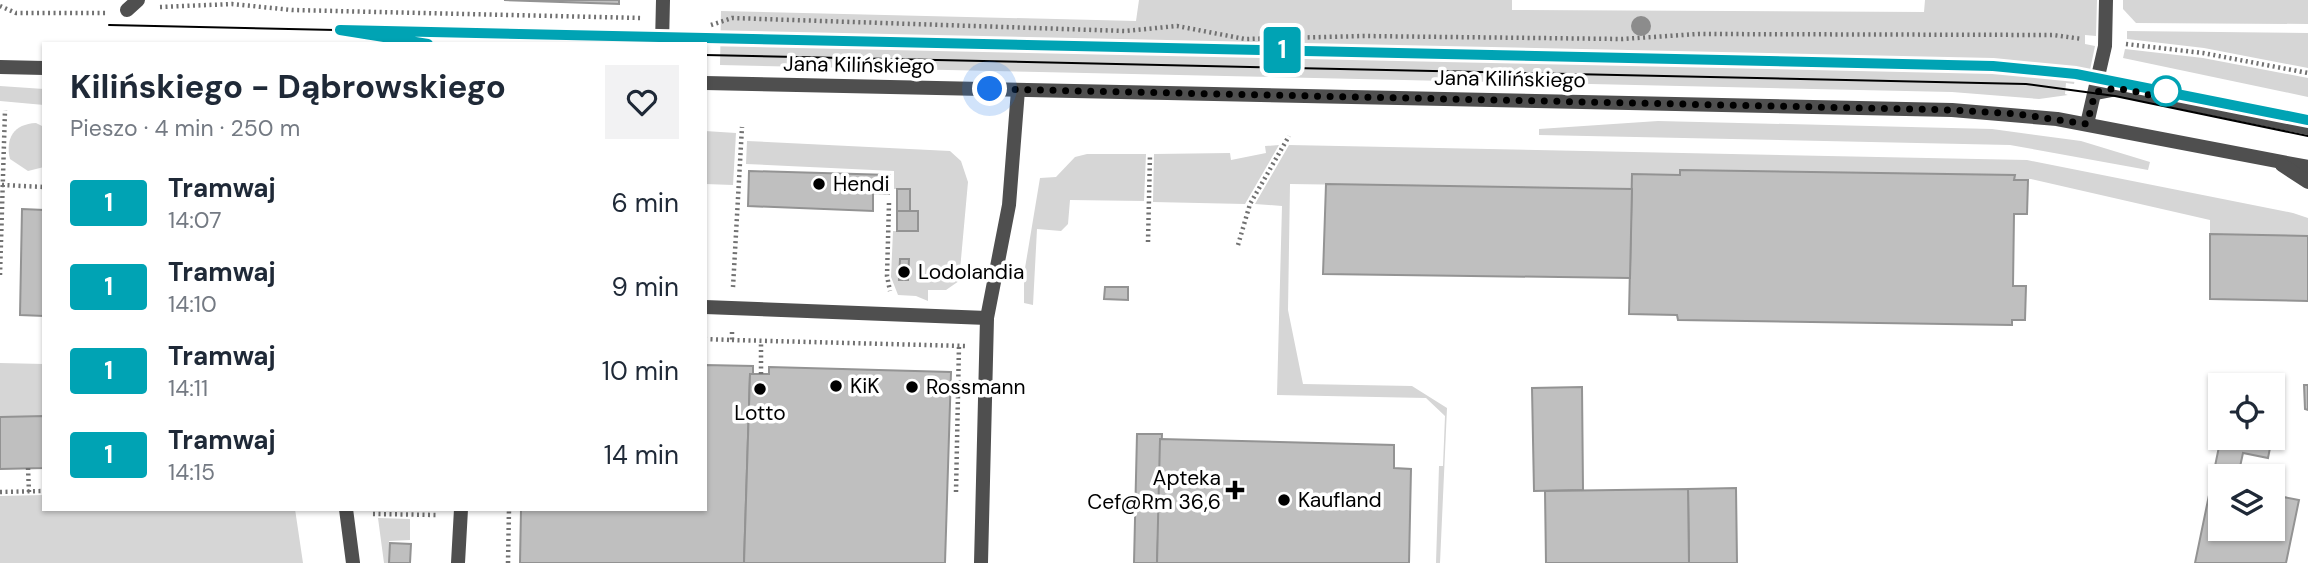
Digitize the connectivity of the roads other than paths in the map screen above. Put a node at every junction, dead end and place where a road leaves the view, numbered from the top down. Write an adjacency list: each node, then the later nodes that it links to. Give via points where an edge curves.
1 (663, 0): 3 (street)
2 (2106, 0): 8 (street, via 2105,42)
3 (662, 42)
4 (0, 67): 5 (street)
5 (42, 68)
6 (707, 83): 7 (street, Jana Kilińskiego)
7 (1018, 90): 9 (street, Jana Kilińskiego, via 1952,110); 15 (street, via 1009,205)
8 (2095, 93): 9 (street); 10 (street, via 2116,89)
9 (2087, 124): 11 (street, Jana Kilińskiego)
10 (2308, 128)
11 (2278, 163): 12 (street, Jana Kilińskiego); 13 (street)
12 (2308, 167)
13 (2308, 182)
14 (707, 307): 15 (street)
15 (987, 318): 20 (street)
16 (346, 511): 18 (street)
17 (460, 512): 19 (street)
18 (353, 563)
19 (458, 563)
20 (981, 563)

